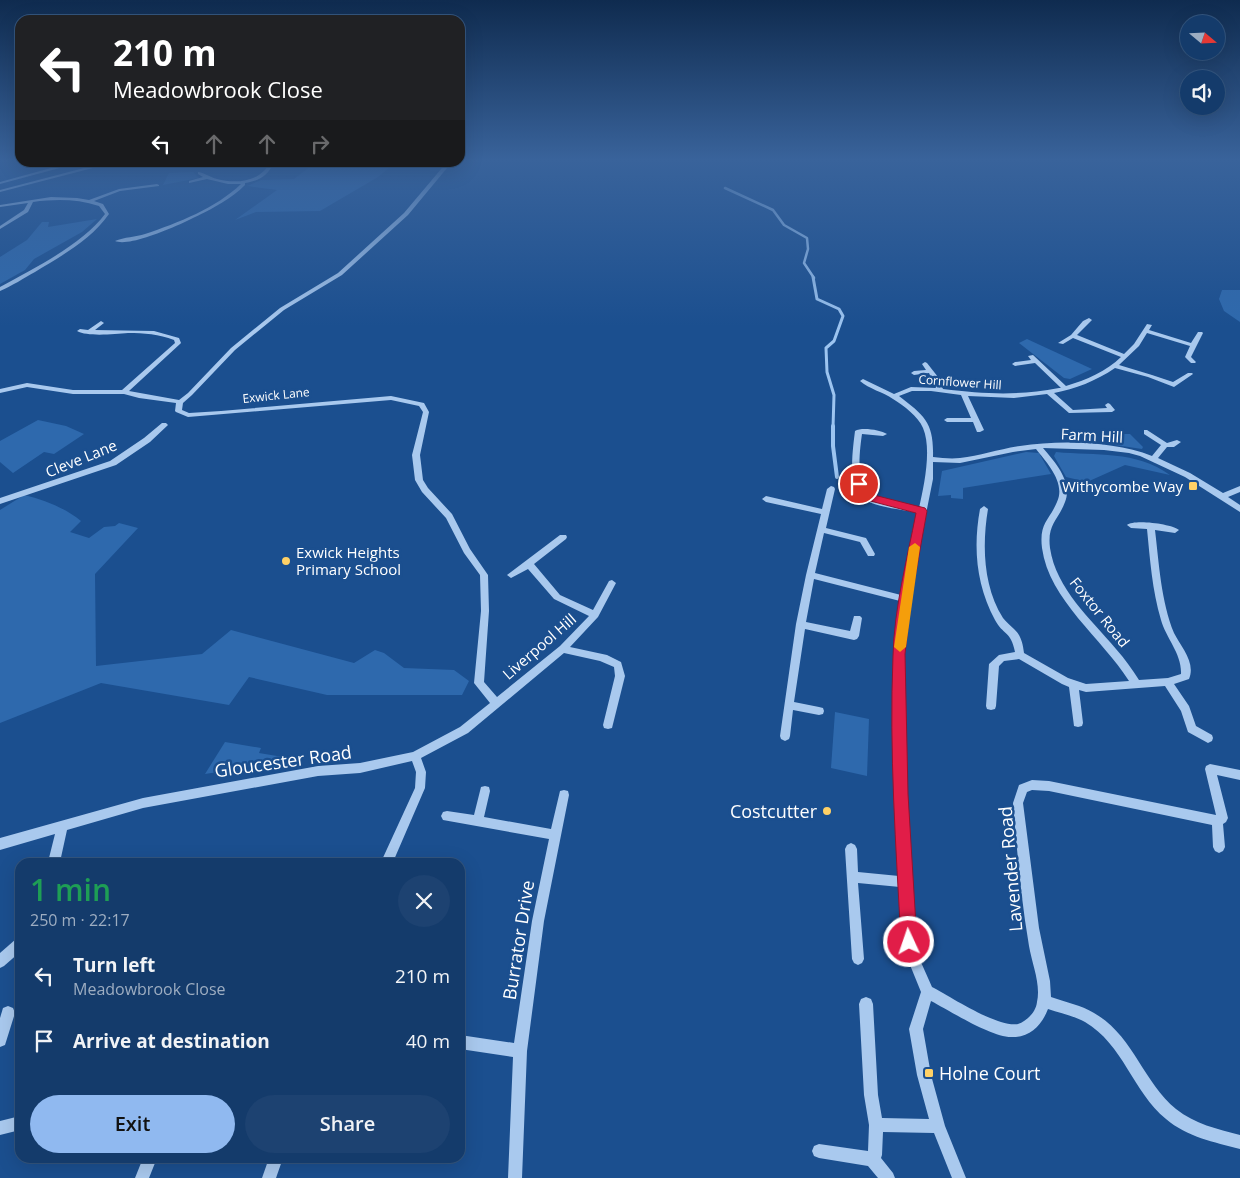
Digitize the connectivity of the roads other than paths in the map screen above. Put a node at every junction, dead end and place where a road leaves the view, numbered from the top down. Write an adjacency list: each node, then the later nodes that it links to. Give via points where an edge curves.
1 (18, 216): 5 (street)
2 (106, 216): 7 (street, via 79,240)
3 (192, 216): 6 (street, via 127,244)
4 (404, 216): 35 (street, via 340,274 282,309 233,349)
5 (1, 227)
6 (118, 241)
7 (0, 289)
8 (1090, 320): 14 (street)
9 (101, 323): 12 (street)
10 (1148, 328): 16 (street); 17 (street, Cornflower Hill)
11 (80, 331): 12 (street)
12 (89, 332): 30 (street, via 149,333 178,339 178,343)
13 (1200, 333): 16 (street)
14 (1073, 336): 15 (street); 17 (street)
15 (1061, 343)
16 (1192, 345): 18 (street, via 1188,356)
17 (1125, 356): 21 (street, Cornflower Hill)
18 (1193, 362)
19 (925, 364): 22 (street)
20 (1015, 364): 27 (street, via 1034,358)
21 (1114, 366): 26 (street); 27 (street, Cornflower Hill, via 1092,380)
22 (931, 371): 23 (street); 28 (street)
23 (914, 373)
24 (1190, 374): 26 (street)
25 (863, 381): 34 (street)
26 (1174, 386): 32 (street)
27 (1066, 389): 31 (street, Cornflower Hill)
28 (940, 390): 33 (street, Cornflower Hill); 34 (street, Cornflower Hill, via 911,389)
29 (0, 391): 30 (street, via 27,385 73,392)
30 (124, 392): 35 (street)
31 (1050, 393): 33 (street, Cornflower Hill); 36 (street)
32 (1166, 393)
33 (964, 394): 40 (street)
34 (894, 396): 48 (street, via 914,411 926,426)
35 (180, 402): 78 (street, Exwick Lane, via 178,411 188,415 377,398 404,399 422,404 426,412 416,455 420,480 424,490 449,516 484,575 485,611 479,683)
36 (1071, 412): 37 (street, via 1110,408); 38 (street)
37 (1119, 418)
38 (1076, 419)
39 (947, 420): 40 (street)
40 (975, 420): 42 (street)
41 (164, 424): 54 (street, Cleve Lane, via 113,463)
42 (980, 430)
43 (1147, 432): 46 (street)
44 (883, 434): 57 (street, via 859,431 856,461 862,494)
45 (1177, 442): 46 (street)
46 (1165, 445): 49 (street)
47 (1038, 447): 48 (street, Farm Hill, via 962,461); 49 (street, Farm Hill, via 1110,448); 76 (street, Foxtor Road, via 1051,463 1063,489 1062,501 1050,518 1045,535 1052,570 1069,598 1125,664)
48 (930, 459): 57 (street)
49 (1153, 459): 52 (street, Farm Hill)
50 (831, 489): 58 (street)
51 (1240, 489): 52 (street)
52 (1223, 496): 56 (street, Farm Hill)
53 (766, 499): 58 (street)
54 (0, 501)
55 (984, 509): 74 (street, via 980,526 981,572 994,608 1014,635)
56 (1240, 509)
57 (922, 511): 69 (street)
58 (825, 512): 61 (street)
59 (1131, 525): 60 (street)
60 (1151, 526): 62 (street); 75 (street, via 1169,631 1187,670 1186,676)
61 (822, 530): 64 (street, via 863,540); 67 (street)
62 (1175, 530)
63 (563, 538): 65 (street)
64 (872, 554)
65 (528, 564): 66 (street); 70 (street, via 557,597)
66 (511, 575)
67 (810, 575): 69 (street); 72 (street)
68 (612, 583): 70 (street, Liverpool Hill)
69 (905, 600): 101 (street, via 899,654)
70 (595, 615): 73 (street, Liverpool Hill)
71 (857, 618): 72 (street, via 854,636)
72 (801, 624): 79 (street)
73 (563, 649): 78 (street, Liverpool Hill); 83 (street, via 610,660 618,665 620,676)
74 (1020, 655): 77 (street); 80 (street, via 1002,658 994,664)
75 (1168, 682): 76 (street); 85 (street, via 1192,729)
76 (1136, 684): 77 (street, via 1097,689)
77 (1074, 685): 82 (street)
78 (496, 702): 86 (street, Gloucester Road, via 464,730)
79 (789, 705): 81 (street); 84 (street)
80 (991, 706)
81 (819, 711)
82 (1078, 723)
83 (608, 724)
84 (785, 736)
85 (1208, 738)
86 (415, 756): 93 (street, Gloucester Road, via 143,803); 99 (street, via 421,772 420,788)
87 (1240, 775): 92 (street, via 1210,769 1222,818)
88 (485, 791): 91 (street)
89 (564, 795): 94 (street, Burrator Drive)
90 (446, 816): 91 (street)
91 (478, 821): 94 (street)
92 (1217, 821): 96 (street); 106 (street, Lavender Road, via 1049,786 1032,785 1023,789 1018,803)
93 (62, 827): 95 (street, Gloucester Road); 98 (street)
94 (556, 835): 111 (street, Burrator Drive, via 538,921)
95 (0, 844)
96 (1219, 847)
97 (851, 849): 100 (street)
98 (55, 858)
99 (389, 858)
100 (852, 877): 101 (street); 103 (street)
101 (905, 882): 105 (street, via 909,942)
102 (15, 948): 104 (street)
103 (858, 959)
104 (0, 962)
105 (927, 992): 106 (street, via 1010,1032 1024,1029 1035,1020); 114 (street, via 916,1028)
106 (1044, 1001): 116 (street, via 1081,1014 1103,1027 1154,1096 1185,1124)
107 (866, 1004): 113 (street, via 871,1095)
108 (8, 1013): 109 (street)
109 (0, 1040)
110 (465, 1043): 111 (street)
111 (520, 1051): 123 (street, Burrator Drive)
112 (15, 1124): 115 (street)
113 (876, 1125): 114 (street); 118 (street)
114 (938, 1126): 125 (street)
115 (0, 1128)
116 (1240, 1142)
117 (819, 1151): 118 (street)
118 (872, 1159): 124 (street)
119 (148, 1163): 121 (street)
120 (274, 1163): 122 (street)
121 (142, 1178)
122 (269, 1178)
123 (515, 1178)
124 (888, 1178)
125 (959, 1178)

